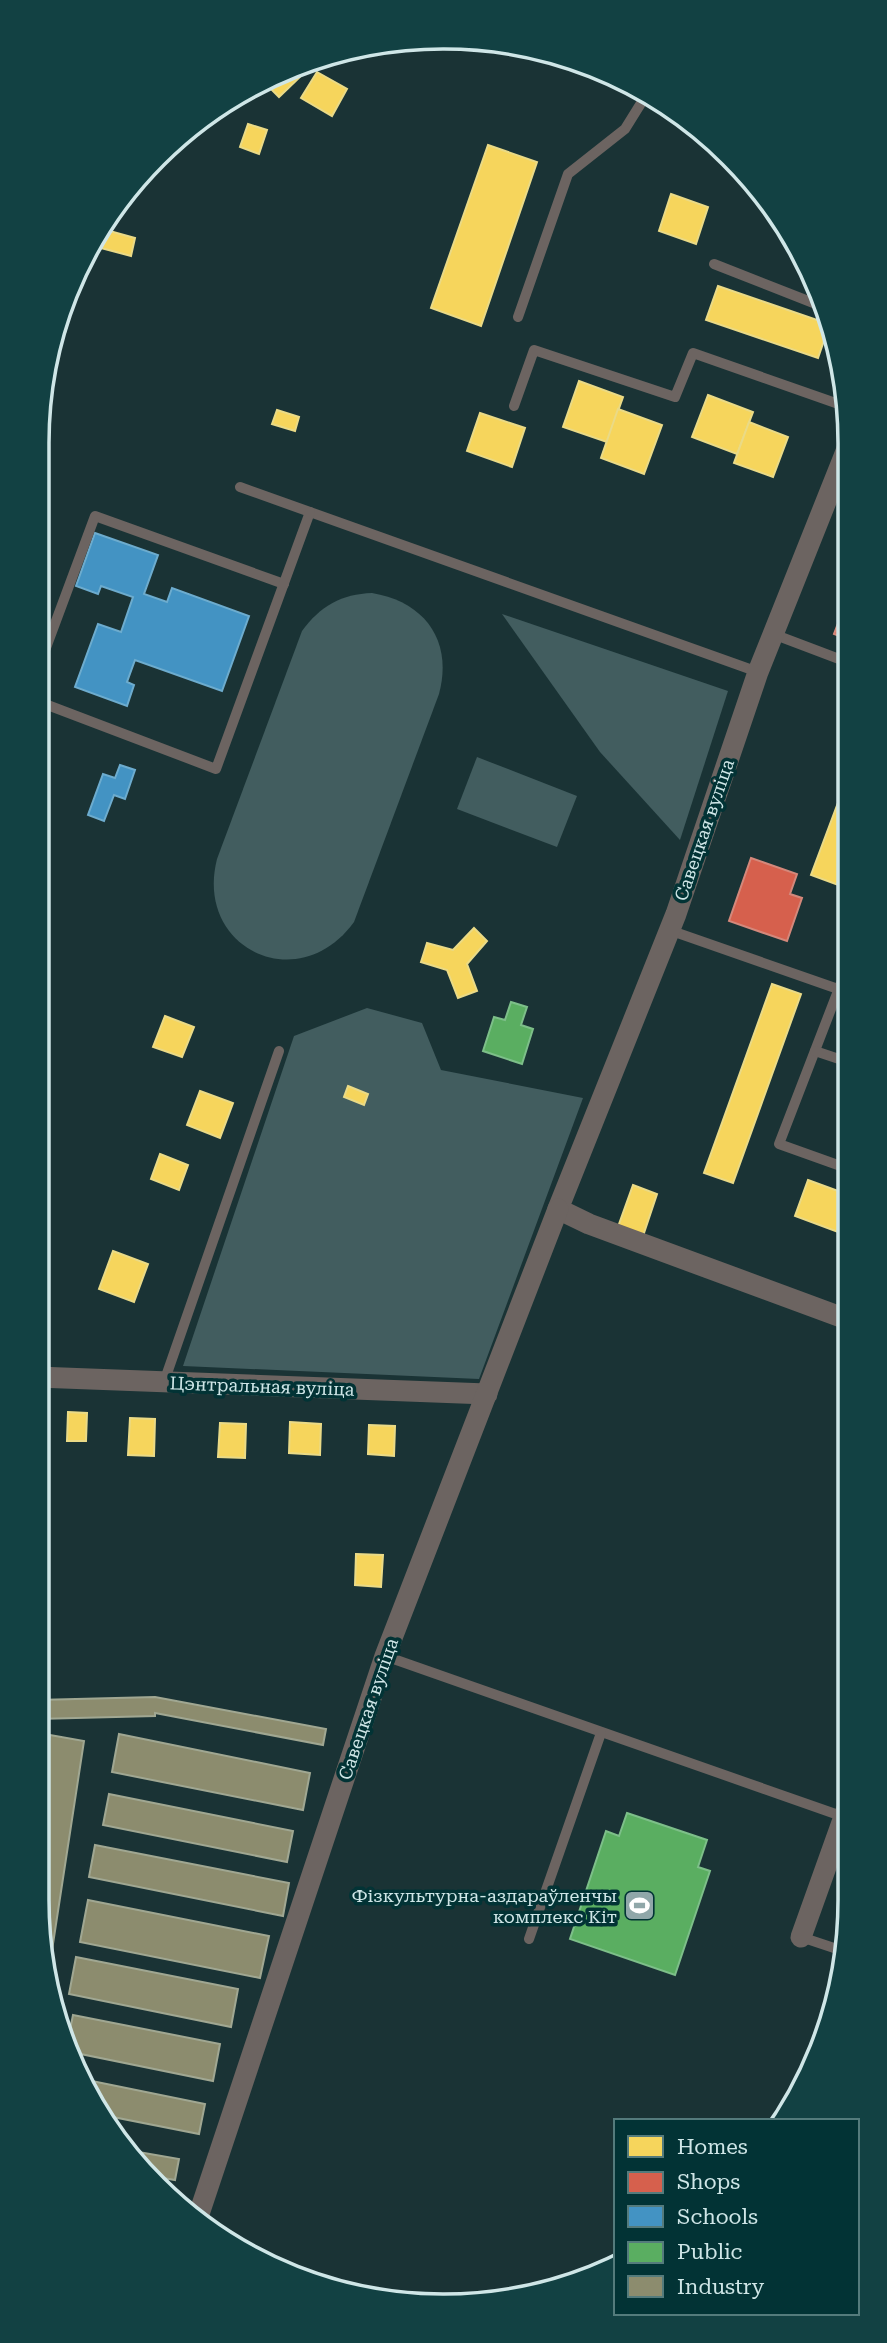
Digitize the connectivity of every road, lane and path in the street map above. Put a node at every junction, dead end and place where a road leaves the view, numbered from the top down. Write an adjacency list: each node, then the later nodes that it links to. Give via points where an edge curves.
1 (642, 102): 4 (lane, via 625,129 568,174)
2 (714, 264): 3 (lane)
3 (811, 302)
4 (518, 317)
5 (836, 403): 6 (lane, via 693,353 675,397 534,350)
6 (514, 407)
7 (838, 472): 11 (street, Савецкая вуліца)
8 (240, 487): 9 (lane)
9 (310, 512): 10 (lane); 14 (lane)
10 (284, 583): 12 (lane, via 95,516); 15 (lane, via 216,769)
11 (773, 634): 13 (lane); 14 (street, Савецкая вуліца)
12 (49, 640)
13 (838, 659)
14 (758, 672): 16 (street, Савецкая вуліца)
15 (49, 706)
16 (669, 930): 17 (lane); 22 (street, Савецкая вуліца)
17 (838, 989): 19 (lane)
18 (279, 1051): 25 (lane)
19 (815, 1051): 20 (lane); 21 (lane, via 779,1144)
20 (838, 1059)
21 (838, 1165)
22 (558, 1209): 23 (street); 26 (street, Савецкая вуліца)
23 (838, 1316)
24 (49, 1377): 25 (street, Цэнтральная вуліца)
25 (164, 1382): 26 (street, Цэнтральная вуліца)
26 (487, 1394): 27 (street, Савецкая вуліца)
27 (385, 1656): 28 (lane); 34 (street, Савецкая вуліца)
28 (601, 1733): 29 (lane); 32 (lane)
29 (838, 1809)
30 (838, 1839): 31 (street)
31 (801, 1937): 33 (lane)
32 (529, 1939)
33 (835, 1948)
34 (200, 2210)

